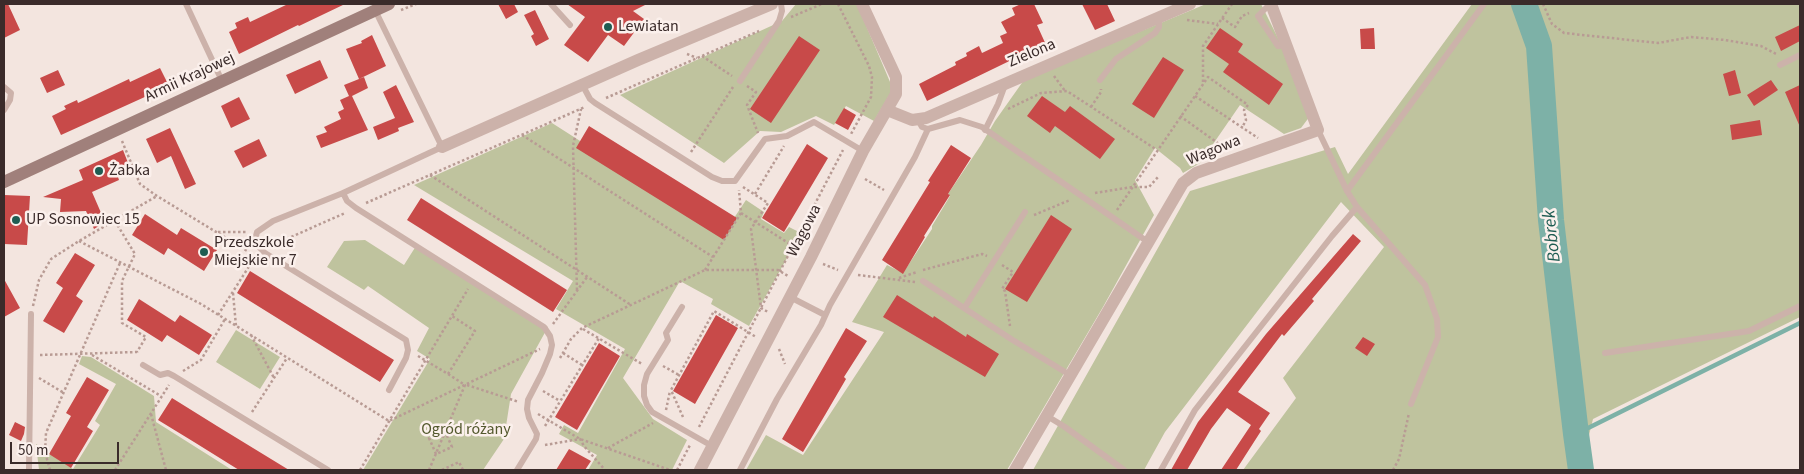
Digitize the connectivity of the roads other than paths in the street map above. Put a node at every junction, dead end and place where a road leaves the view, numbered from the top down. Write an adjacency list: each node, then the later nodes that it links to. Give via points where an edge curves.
1 (186, 4): 17 (lane)
2 (389, 4): 10 (street, Armii Krajowej)
3 (551, 4): 12 (lane)
4 (772, 4): 20 (street)
5 (781, 4): 18 (lane, via 777,24)
6 (862, 4): 23 (street, Wagowa, via 896,77 896,94)
7 (1190, 4): 11 (street, Zielona)
8 (1271, 4): 13 (street); 13 (lane, via 1258,16 1278,46)
9 (1484, 4): 31 (lane)
10 (376, 10): 17 (street, Armii Krajowej); 28 (lane)
11 (1159, 17): 16 (lane, via 1155,33 1116,59); 19 (street, Zielona)
12 (570, 25)
13 (1287, 45): 27 (street)
14 (1800, 54): 15 (lane)
15 (1780, 65)
16 (1100, 80)
17 (222, 81): 30 (street, Armii Krajowej)
18 (740, 81)
19 (1005, 83): 24 (street, Zielona); 26 (lane)
20 (583, 86): 28 (street); 29 (lane, via 590,99 712,178 722,181 734,181 765,139 787,136 814,122)
21 (4, 87): 22 (lane, via 11,93)
22 (4, 110)
23 (887, 110): 24 (street); 29 (street, Wagowa)
24 (915, 120): 25 (lane)
25 (928, 129): 26 (lane, via 960,120); 42 (lane)
26 (985, 130): 35 (lane)
27 (1318, 130): 31 (lane); 35 (street, Wagowa, via 1196,173 1183,183)
28 (442, 147): 32 (lane)
29 (863, 151): 37 (street, Wagowa)
30 (4, 182)
31 (1346, 191): 33 (lane)
32 (343, 192): 46 (lane, via 273,221 257,232 258,246 406,340 406,358); 52 (lane, via 346,201 356,208 544,327 550,336 551,350 528,400 529,418 537,434 536,439)
33 (1357, 207): 47 (lane, via 1425,285 1437,319 1438,337); 57 (lane, via 1195,410)
34 (1026, 212): 40 (lane)
35 (1148, 242): 45 (street, Wagowa)
36 (923, 281): 40 (lane)
37 (790, 297): 42 (lane); 49 (street, Wagowa)
38 (1800, 306): 43 (lane, via 1749,331)
39 (682, 307): 49 (lane, via 666,333 668,340 650,369 644,396 652,412)
40 (965, 307): 45 (lane)
41 (31, 314): 50 (lane)
42 (826, 315): 54 (lane)
43 (1605, 353)
44 (143, 365): 51 (lane, via 160,375 168,373 174,376)
45 (1070, 375): 48 (street, Wagowa)
46 (389, 390)
47 (1411, 404)
48 (1047, 416): 55 (street, Wagowa); 56 (lane)
49 (712, 446): 53 (street, Wagowa)
50 (28, 470)
51 (328, 470)
52 (517, 470)
53 (700, 470)
54 (740, 470)
55 (1015, 470)
56 (1124, 470)
57 (1161, 470)

